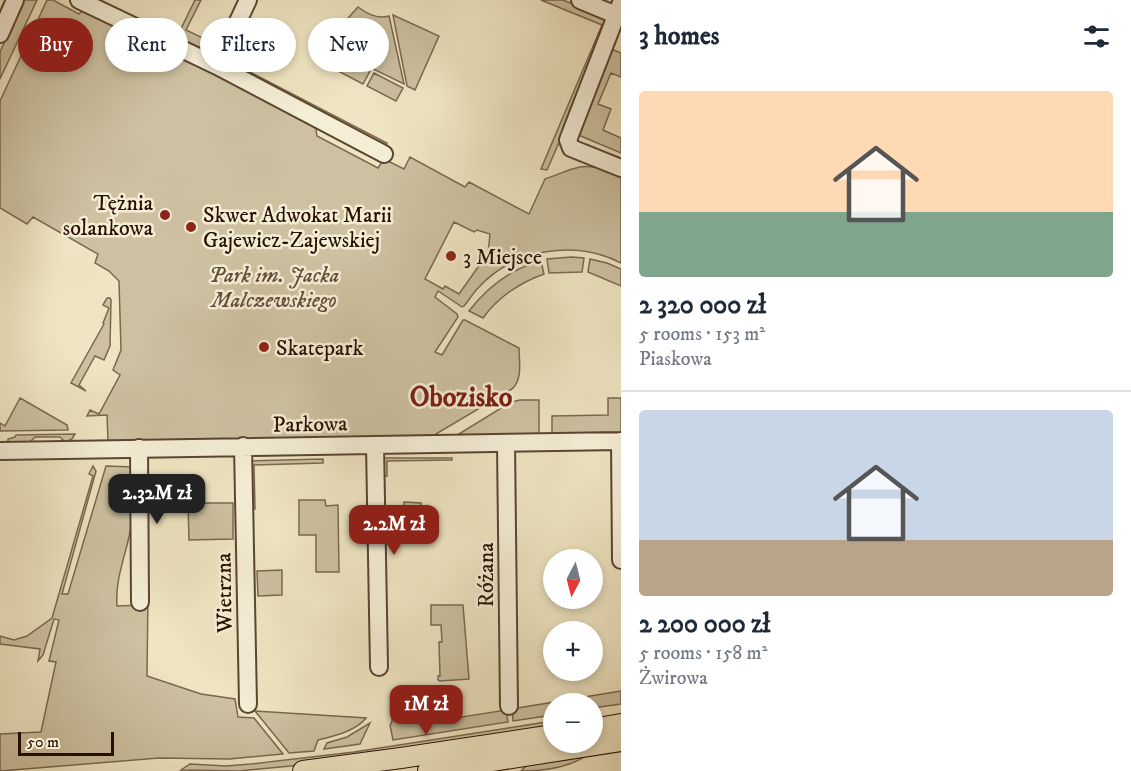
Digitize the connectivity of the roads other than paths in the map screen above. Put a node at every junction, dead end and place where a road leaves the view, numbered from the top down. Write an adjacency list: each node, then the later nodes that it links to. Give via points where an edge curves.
1 (15, 0): 7 (street)
2 (79, 0): 8 (street)
3 (248, 0): 6 (street)
4 (580, 0): 5 (street)
5 (619, 9): 11 (street, via 568,134 568,143)
6 (240, 18)
7 (0, 34)
8 (200, 58)
9 (228, 72): 10 (street)
10 (384, 154)
11 (621, 168)
12 (620, 441): 13 (street, Parkowa); 18 (street)
13 (506, 442): 14 (street, Parkowa); 22 (street, Różana)
14 (375, 445): 15 (street, Parkowa); 20 (street)
15 (243, 446): 16 (street, Parkowa); 21 (street, Wietrzna)
16 (139, 448): 17 (street, Parkowa); 19 (street)
17 (0, 451)
18 (621, 560)
19 (140, 602)
20 (379, 667)
21 (248, 704)
22 (509, 706)
23 (621, 724): 24 (main road)
24 (603, 727)
25 (543, 737): 28 (main road)
26 (621, 741): 27 (main road)
27 (512, 764): 29 (main road)
28 (303, 771)
29 (428, 771)

